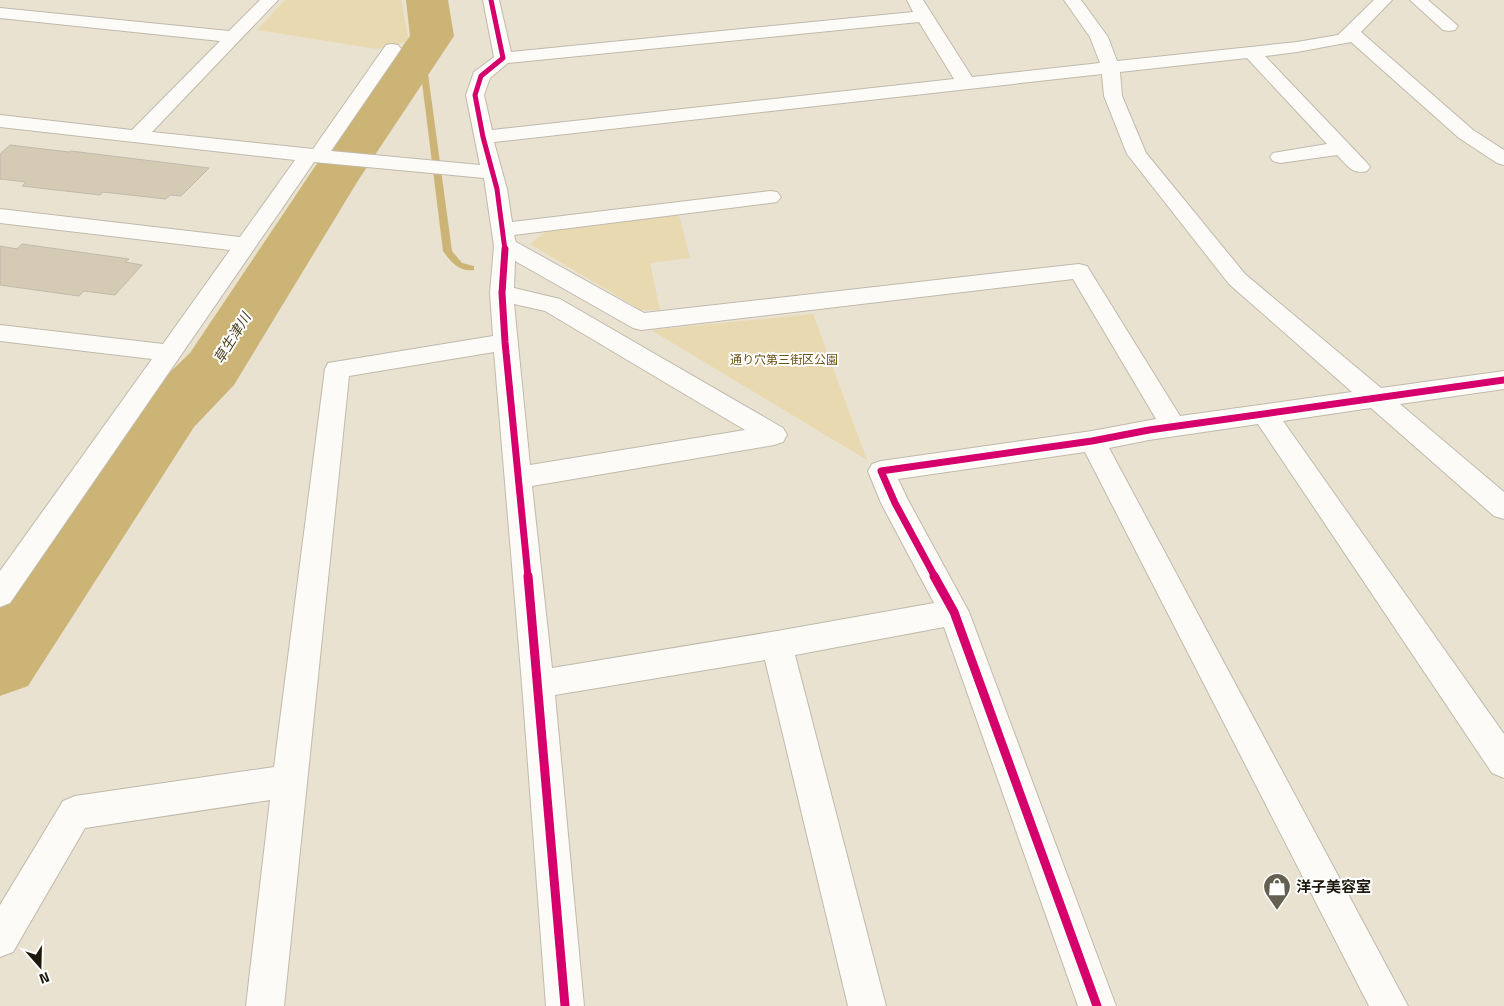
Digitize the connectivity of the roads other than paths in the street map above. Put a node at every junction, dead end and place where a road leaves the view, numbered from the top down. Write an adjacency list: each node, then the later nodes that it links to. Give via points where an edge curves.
1 (270, 0): 11 (street)
2 (491, 0): 14 (street)
3 (914, 0): 8 (street)
4 (1072, 0): 15 (street, via 1099,37)
5 (1384, 0): 10 (street)
6 (1418, 0): 9 (street)
7 (0, 13): 11 (street)
8 (924, 16): 14 (street); 16 (street)
9 (1449, 26)
10 (1351, 33): 13 (street, via 1344,39); 23 (street, via 1466,134)
11 (233, 37): 18 (street)
12 (392, 49): 21 (street)
13 (1251, 52): 15 (street); 20 (street)
14 (503, 58): 19 (street, via 481,76 475,95)
15 (1110, 67): 16 (street); 35 (street, via 1113,96 1136,154 1230,271)
16 (966, 83): 19 (street)
17 (0, 120): 18 (street)
18 (137, 136): 21 (street)
19 (482, 137): 25 (street)
20 (1343, 148): 22 (street); 24 (street)
21 (318, 156): 25 (street); 29 (street)
22 (1280, 156)
23 (1504, 158)
24 (1360, 167)
25 (492, 172): 28 (street)
26 (770, 197): 28 (street)
27 (0, 216): 29 (street)
28 (504, 238): 30 (street); 37 (street, via 641,322 1079,271)
29 (245, 245): 33 (street)
30 (502, 293): 32 (street); 39 (street, via 552,305 774,436)
31 (0, 333): 33 (street)
32 (505, 342): 39 (street); 46 (street, via 337,369)
33 (170, 353): 41 (street)
34 (1504, 380): 35 (street)
35 (1377, 398): 36 (street); 40 (street)
36 (1264, 413): 37 (street); 45 (street)
37 (1173, 426): 38 (street)
38 (1092, 441): 42 (street, via 881,471); 52 (street)
39 (518, 478): 44 (street)
40 (1504, 508)
41 (5, 582)
42 (954, 612): 43 (street); 51 (street)
43 (777, 645): 44 (street); 50 (street)
44 (538, 684): 49 (street)
45 (1504, 762)
46 (289, 781): 47 (street, via 75,812); 48 (street)
47 (0, 939)
48 (264, 1006)
49 (565, 1006)
50 (867, 1006)
51 (1097, 1006)
52 (1389, 1006)

